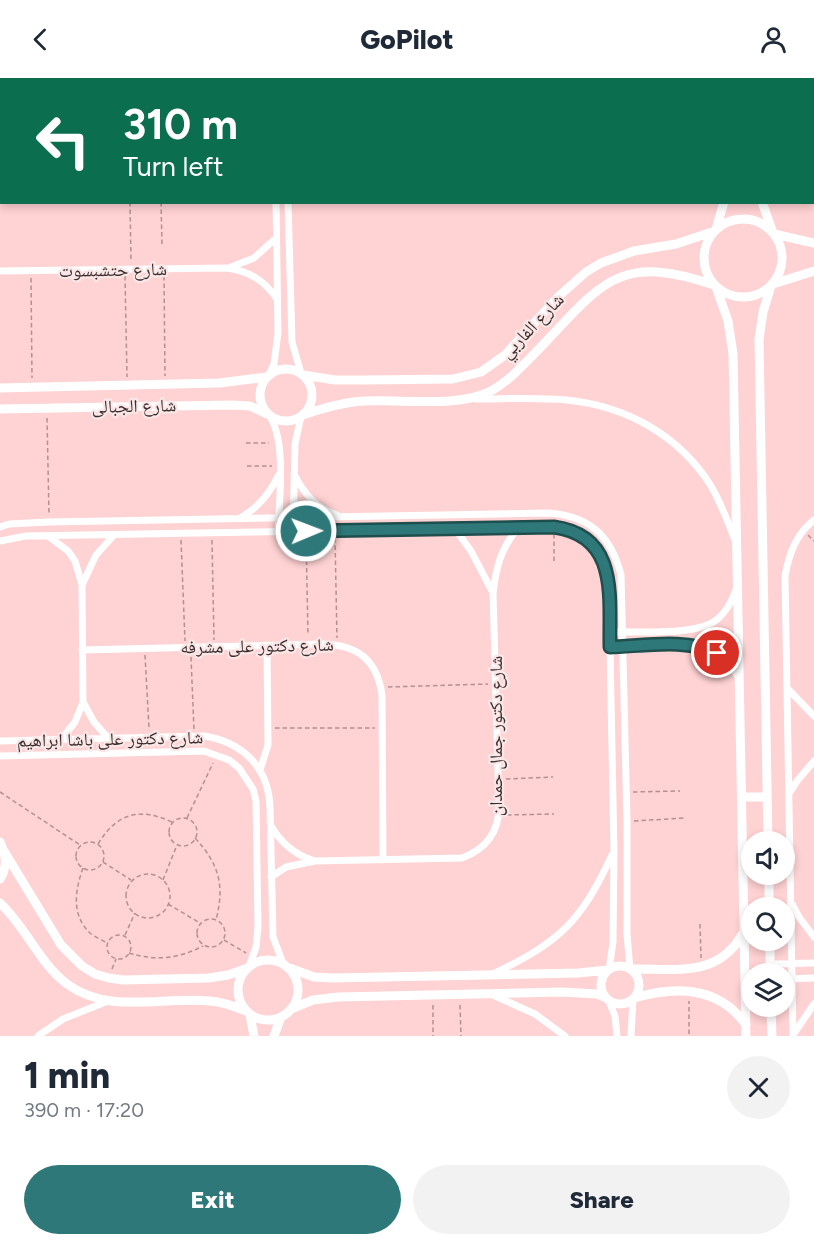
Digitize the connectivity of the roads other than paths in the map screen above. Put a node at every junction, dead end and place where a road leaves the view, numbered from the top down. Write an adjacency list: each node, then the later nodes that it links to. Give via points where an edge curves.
1 (276, 204): 7 (street)
2 (288, 204): 15 (street, via 292,342)
3 (723, 204): 5 (street)
4 (763, 204): 6 (street)
5 (716, 230): 6 (street, via 745,219); 13 (street, via 705,248 704,258); 15 (street, شارع الفاربي, via 601,263 559,296 505,356 467,377 335,380)
6 (773, 233): 8 (street); 12 (street, via 783,259)
7 (276, 238): 9 (street, شارع حتشبسوت, via 254,258); 14 (street)
8 (814, 243)
9 (226, 268): 10 (street, شارع حتشبسوت); 14 (street, شارع حتشبسوت, via 256,277)
10 (0, 271)
11 (814, 271): 12 (street)
12 (772, 285): 13 (street, via 763,293 744,298); 65 (street, via 759,339)
13 (715, 286): 18 (street, شارع الفاربي, via 657,272 636,272 616,279 597,290 501,385); 41 (street, via 728,321 733,354)
14 (277, 299): 16 (street, via 277,343)
15 (302, 374): 16 (street, via 288,369); 21 (street, via 312,395)
16 (268, 376): 17 (street, شارع الجبالى, via 228,383); 20 (street, via 259,395)
17 (0, 388)
18 (464, 399): 21 (street, شارع الفاربي, via 346,403); 41 (street, via 587,403 647,424 697,467 721,504)
19 (0, 409): 20 (street, شارع الجبالى, via 232,405 250,406)
20 (268, 414): 21 (street, via 288,421); 22 (street, via 279,443)
21 (302, 416): 23 (street, via 295,444)
22 (279, 470): 26 (street); 28 (street, via 259,505)
23 (294, 474): 25 (street, via 318,506); 27 (street)
24 (547, 513): 25 (street); 32 (street); 46 (street, via 585,522 613,550 621,574)
25 (342, 517): 27 (street)
26 (278, 518): 27 (street); 28 (street); 35 (street)
27 (293, 518): 36 (street)
28 (239, 519): 30 (street)
29 (814, 520): 52 (street, via 794,544 785,576)
30 (25, 523): 31 (street); 38 (street)
31 (0, 527)
32 (550, 527): 33 (street); 45 (street, via 578,533 601,557 608,578)
33 (518, 528): 34 (street); 44 (street, شارع دكتور جمال حمدان, via 503,548)
34 (455, 529): 36 (street); 44 (street, شارع دكتور جمال حمدان)
35 (278, 532): 36 (street); 37 (street)
36 (293, 532)
37 (114, 535): 39 (street); 42 (street, via 96,555)
38 (26, 536): 39 (street); 40 (street)
39 (48, 536): 42 (street, via 75,561)
40 (0, 541)
41 (737, 543): 43 (street)
42 (82, 585): 50 (street)
43 (738, 588): 46 (street, via 724,612 706,626); 51 (street)
44 (493, 593): 71 (street, شارع دكتور جمال حمدان, via 499,779 499,815 493,835 480,850 462,858)
45 (609, 632): 46 (street); 49 (street)
46 (624, 632): 48 (street)
47 (267, 645): 50 (street, شارع دكتور على مشرفه); 62 (street, via 267,754); 71 (street, شارع دكتور على مشرفه, via 337,644 362,655 374,669 381,687 383,728)
48 (624, 646): 49 (street); 51 (street, via 685,644 707,648 726,660); 88 (street, via 627,934)
49 (610, 647): 70 (street)
50 (82, 650): 53 (street)
51 (740, 681): 64 (street)
52 (787, 688): 54 (street); 63 (street)
53 (83, 702): 55 (street, via 93,722); 56 (street, via 75,723)
54 (814, 716)
55 (109, 739): 56 (street, شارع دكتور على باشا ابراهيم); 58 (street, شارع دكتور على باشا ابراهيم, via 194,736 216,738)
56 (61, 740): 57 (street, شارع دكتور على باشا ابراهيم)
57 (0, 741)
58 (238, 747): 60 (street); 62 (street, شارع دكتور على باشا ابراهيم)
59 (0, 756): 60 (street, شارع دكتور على باشا ابراهيم, via 190,750)
60 (229, 760): 86 (street, شارع دكتور على باشا ابراهيم, via 247,778 256,801 258,927)
61 (814, 761): 63 (street)
62 (260, 770): 66 (street, شارع دكتور على باشا ابراهيم, via 268,788)
63 (789, 794): 76 (street)
64 (742, 796): 65 (street); 75 (street)
65 (767, 796): 67 (street)
66 (270, 824): 72 (street, شارع دكتور جمال حمدان, via 284,844); 73 (street, شارع دكتور على باشا ابراهيم)
67 (768, 831)
68 (0, 842): 69 (street)
69 (4, 852): 74 (street, via 6,863); 86 (street, via 66,951 82,966 123,980 219,978)
70 (614, 852): 89 (street); 90 (street, via 591,898 562,932)
71 (383, 860): 72 (street, شارع دكتور جمال حمدان)
72 (315, 861): 73 (street, شارع دكتور جمال حمدان, via 286,867)
73 (271, 878): 87 (street, شارع دكتور على باشا ابراهيم, via 273,937)
74 (0, 879)
75 (743, 897)
76 (791, 897)
77 (0, 903): 96 (street, via 56,974 80,992)
78 (795, 909): 80 (street)
79 (741, 936): 88 (street, via 731,952 701,968)
80 (814, 937)
81 (744, 951): 103 (street)
82 (793, 951): 83 (street)
83 (793, 963)
84 (795, 963): 85 (street)
85 (814, 963)
86 (248, 967): 87 (street, via 270,961); 99 (street, via 238,989 238,997)
87 (286, 967): 90 (street, via 323,977); 98 (street, via 297,987)
88 (631, 969): 89 (street, via 620,966); 95 (street, via 639,980)
89 (609, 970): 90 (street); 94 (street, via 602,981)
90 (492, 975)
91 (814, 978): 92 (street)
92 (795, 979)
93 (491, 994): 94 (street, via 586,993); 98 (street, via 325,998); 108 (street, via 535,1014)
94 (607, 998): 95 (street, via 623,1004); 109 (street, via 615,1016)
95 (633, 999): 103 (street, via 658,992 690,991 720,999); 110 (street)
96 (109, 1001): 99 (street, via 208,1000); 105 (street, via 63,1019)
97 (814, 1004): 104 (street)
98 (291, 1009): 100 (street)
99 (248, 1013): 100 (street, via 265,1020); 106 (street)
100 (281, 1017): 107 (street)
101 (771, 1017): 112 (street)
102 (793, 1017): 104 (street)
103 (746, 1025): 111 (street)
104 (793, 1035)
105 (38, 1036)
106 (254, 1036)
107 (274, 1036)
108 (565, 1036)
109 (617, 1036)
110 (631, 1036)
111 (746, 1036)
112 (772, 1036)

